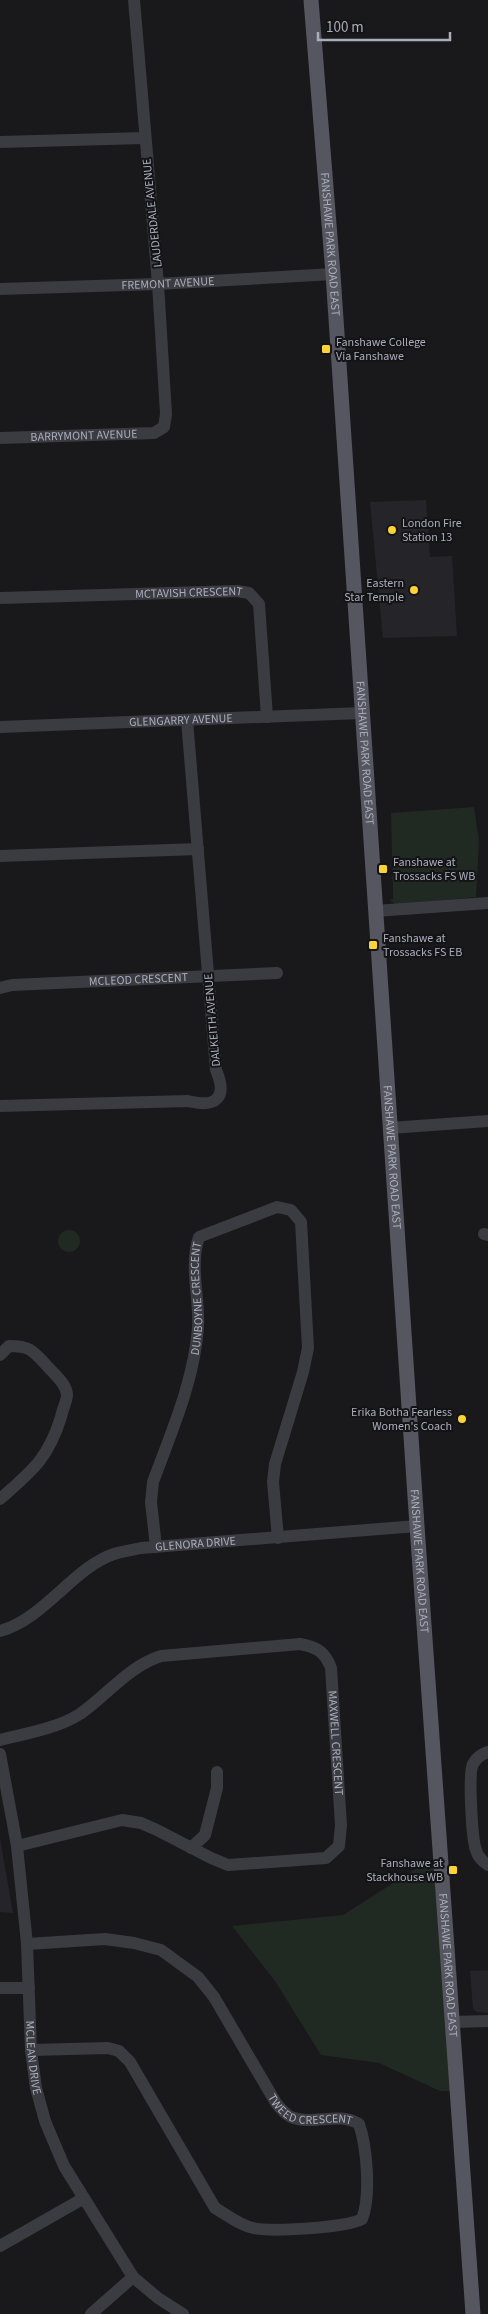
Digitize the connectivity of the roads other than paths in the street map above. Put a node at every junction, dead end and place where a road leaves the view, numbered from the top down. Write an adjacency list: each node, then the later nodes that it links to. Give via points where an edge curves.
1 (134, 0): 3 (street, LAUDERDALE AVENUE)
2 (311, 0): 5 (main road, FANSHAWE PARK ROAD EAST)
3 (144, 138): 4 (street); 6 (street, LAUDERDALE AVENUE)
4 (0, 142)
5 (334, 274): 6 (street, FREMONT AVENUE); 11 (main road, FANSHAWE PARK ROAD EAST)
6 (158, 284): 7 (street, FREMONT AVENUE); 8 (street, LAUDERDALE AVENUE, via 166,414)
7 (0, 289)
8 (164, 427): 9 (street, BARRYMONT AVENUE, via 154,433)
9 (0, 438)
10 (0, 598): 12 (street, MCTAVISH CRESCENT, via 249,593 259,604)
11 (362, 713): 12 (street, GLENGARRY AVENUE); 18 (main road, FANSHAWE PARK ROAD EAST)
12 (267, 717): 13 (street, GLENGARRY AVENUE)
13 (187, 720): 14 (street, GLENGARRY AVENUE); 15 (street, DALKEITH AVENUE)
14 (0, 727)
15 (198, 849): 16 (street); 20 (street, DALKEITH AVENUE)
16 (0, 856)
17 (488, 903): 18 (street)
18 (375, 911): 24 (main road, FANSHAWE PARK ROAD EAST)
19 (277, 973): 20 (street, MCLEOD CRESCENT)
20 (208, 976): 21 (street, MCLEOD CRESCENT); 22 (street, DALKEITH AVENUE, via 216,1070 222,1085 220,1095 212,1103)
21 (0, 988)
22 (0, 1106)
23 (488, 1121): 24 (street)
24 (390, 1128): 27 (main road, FANSHAWE PARK ROAD EAST)
25 (0, 1355): 26 (street, via 9,1346 26,1346 64,1385 67,1394 45,1456 33,1471)
26 (0, 1499)
27 (417, 1526): 28 (street, GLENORA DRIVE); 42 (main road, FANSHAWE PARK ROAD EAST)
28 (278, 1538): 29 (street, GLENORA DRIVE); 29 (street, DUNBOYNE CRESCENT, via 273,1482 275,1464 308,1348 301,1222 291,1210 277,1207 199,1237 194,1260 198,1326 193,1366 153,1482 151,1502)
29 (156, 1547): 30 (street, GLENORA DRIVE, via 114,1554 94,1565 28,1618)
30 (0, 1631)
31 (0, 1740): 36 (street, MAXWELL CRESCENT, via 61,1724 80,1714 146,1661 160,1656 300,1644 315,1646 326,1656 331,1668 341,1825 339,1846 326,1858 244,1865 228,1865)
32 (488, 1752): 37 (street, via 473,1763 470,1777 474,1845)
33 (0, 1754): 35 (street, MCLEAN DRIVE)
34 (217, 1772): 36 (street, via 217,1788 205,1835)
35 (17, 1846): 36 (street, MAXWELL CRESCENT, via 122,1820 157,1830); 38 (street, MCLEAN DRIVE)
36 (191, 1848)
37 (488, 1865)
38 (27, 1944): 40 (street, MCLEAN DRIVE); 43 (street, TWEED CRESCENT, via 105,1939 134,1943 160,1950 198,1977 214,1997 276,2103 290,2116 304,2120 345,2118 359,2124 363,2136 366,2201 362,2219 348,2224 272,2230 253,2228 234,2220 215,2208 130,2062 119,2051 108,2048)
39 (0, 1988): 40 (street)
40 (29, 1988): 43 (street, MCLEAN DRIVE)
41 (488, 2021): 42 (street)
42 (453, 2022): 49 (main road, FANSHAWE PARK ROAD EAST)
43 (31, 2050): 44 (street, MCLEAN DRIVE, via 45,2121 64,2166)
44 (84, 2198): 45 (street); 46 (street, MCLEAN DRIVE)
45 (0, 2246)
46 (133, 2277): 47 (street); 48 (street, MCLEAN DRIVE)
47 (91, 2314)
48 (183, 2314)
49 (473, 2314)

